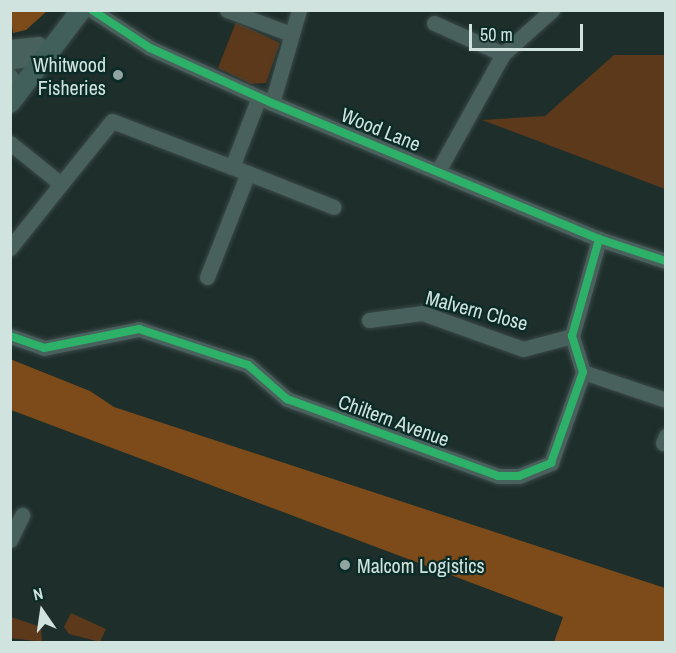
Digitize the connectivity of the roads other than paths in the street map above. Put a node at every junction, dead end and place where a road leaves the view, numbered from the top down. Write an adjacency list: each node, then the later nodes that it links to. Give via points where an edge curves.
1 (80, 10): 9 (main road)
2 (92, 10): 12 (street, Wood Lane, via 150,48)
3 (227, 10): 7 (street)
4 (299, 10): 7 (street)
5 (552, 10): 10 (street)
6 (434, 23): 10 (street)
7 (291, 34): 12 (street, via 289,58)
8 (10, 47): 9 (street)
9 (42, 50): 11 (main road); 13 (main road)
10 (503, 54): 16 (street)
11 (14, 73)
12 (266, 100): 15 (street); 16 (street, Wood Lane)
13 (10, 103)
14 (10, 143): 18 (street)
15 (232, 167): 17 (street); 18 (street, via 112,121)
16 (438, 171): 20 (street, Wood Lane)
17 (248, 173): 19 (street); 23 (street)
18 (61, 184): 21 (street)
19 (334, 207)
20 (599, 239): 22 (street, Wood Lane); 26 (street)
21 (10, 248)
22 (666, 261)
23 (207, 277)
24 (369, 320): 26 (street, Malvern Close, via 422,313 523,349)
25 (10, 336): 27 (street, Chiltern Avenue, via 44,348 139,329 248,365 287,399 498,476 519,476 551,462)
26 (572, 336): 27 (street)
27 (583, 372): 28 (street)
28 (666, 400)
29 (22, 515): 30 (street)
30 (10, 540)

